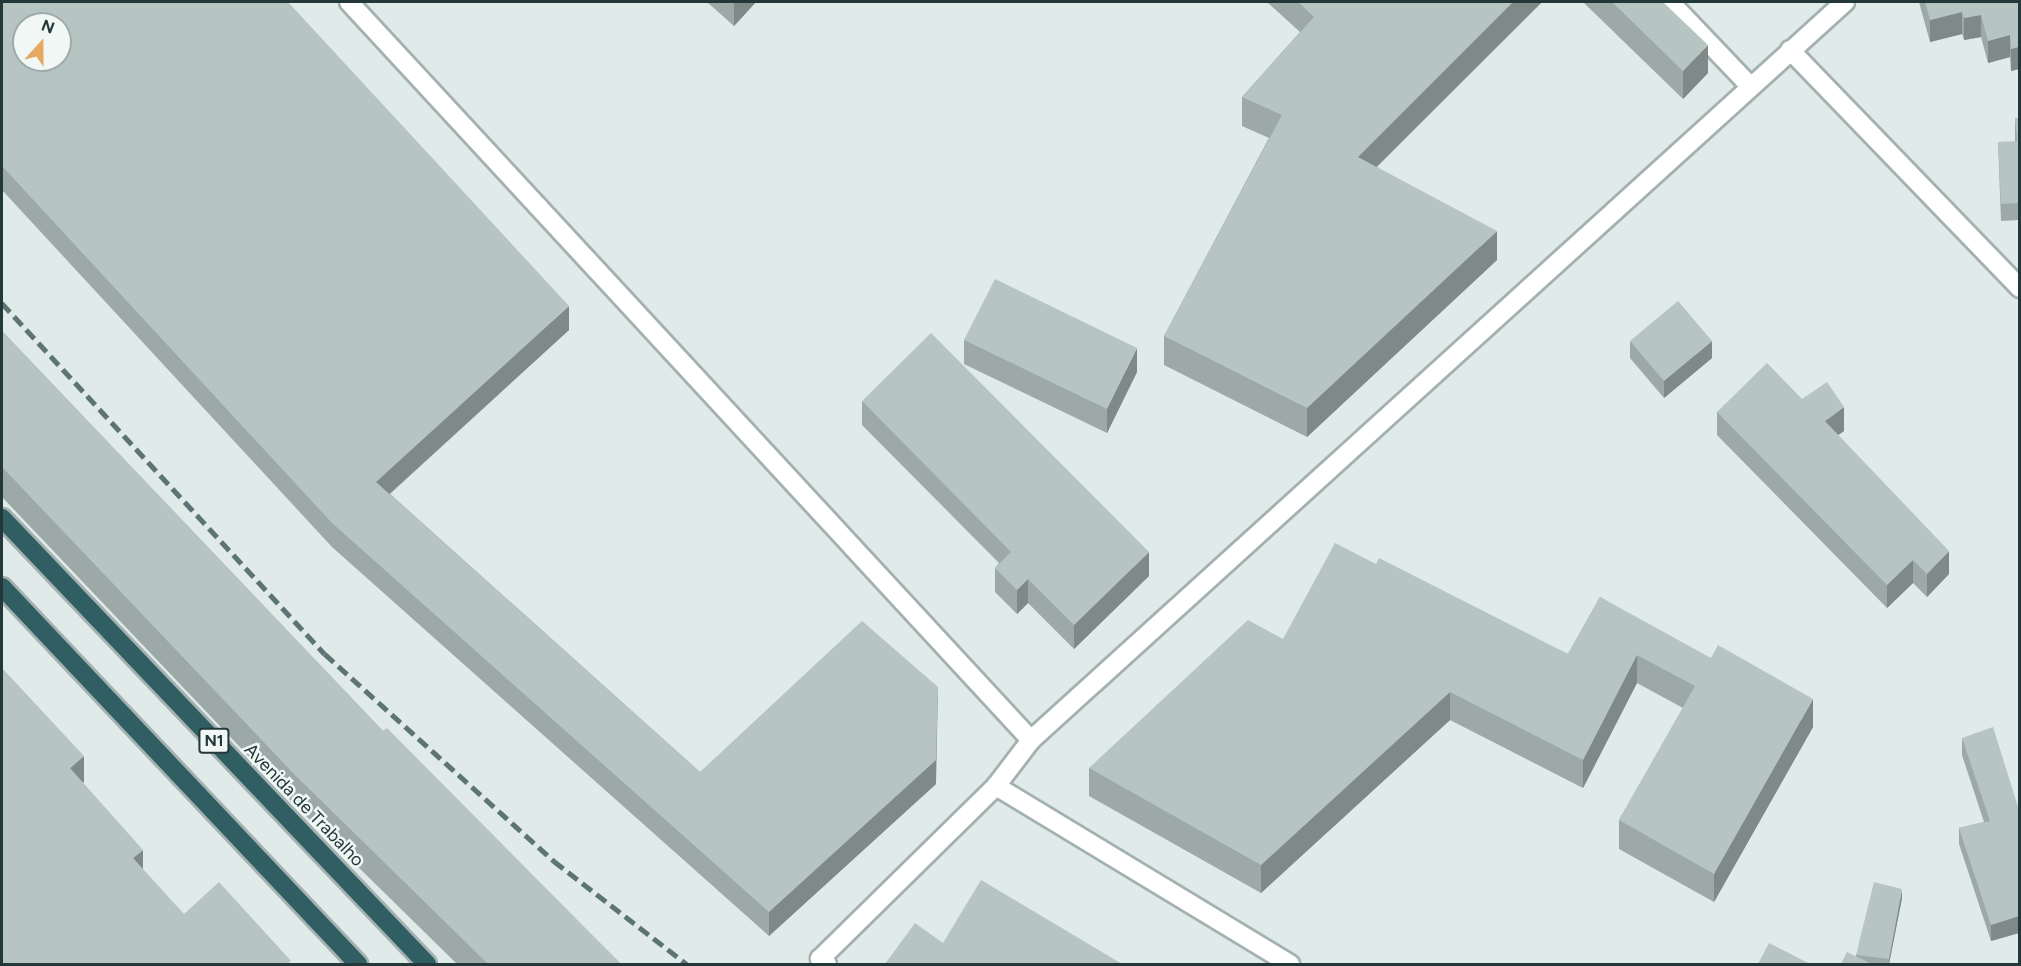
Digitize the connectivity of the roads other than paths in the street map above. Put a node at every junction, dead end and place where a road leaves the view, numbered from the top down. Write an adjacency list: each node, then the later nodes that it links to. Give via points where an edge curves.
1 (349, 2): 9 (street)
2 (1670, 2): 5 (street)
3 (1845, 2): 4 (street)
4 (1790, 50): 5 (street); 6 (street)
5 (1750, 86): 9 (street)
6 (2019, 288)
7 (2, 518): 12 (highway, Avenida de Trabalho / N1)
8 (2, 587): 11 (highway)
9 (1031, 740): 10 (street)
10 (996, 786): 13 (street, via 820,959); 14 (street)
11 (358, 964)
12 (427, 964)
13 (827, 964)
14 (1290, 964)

